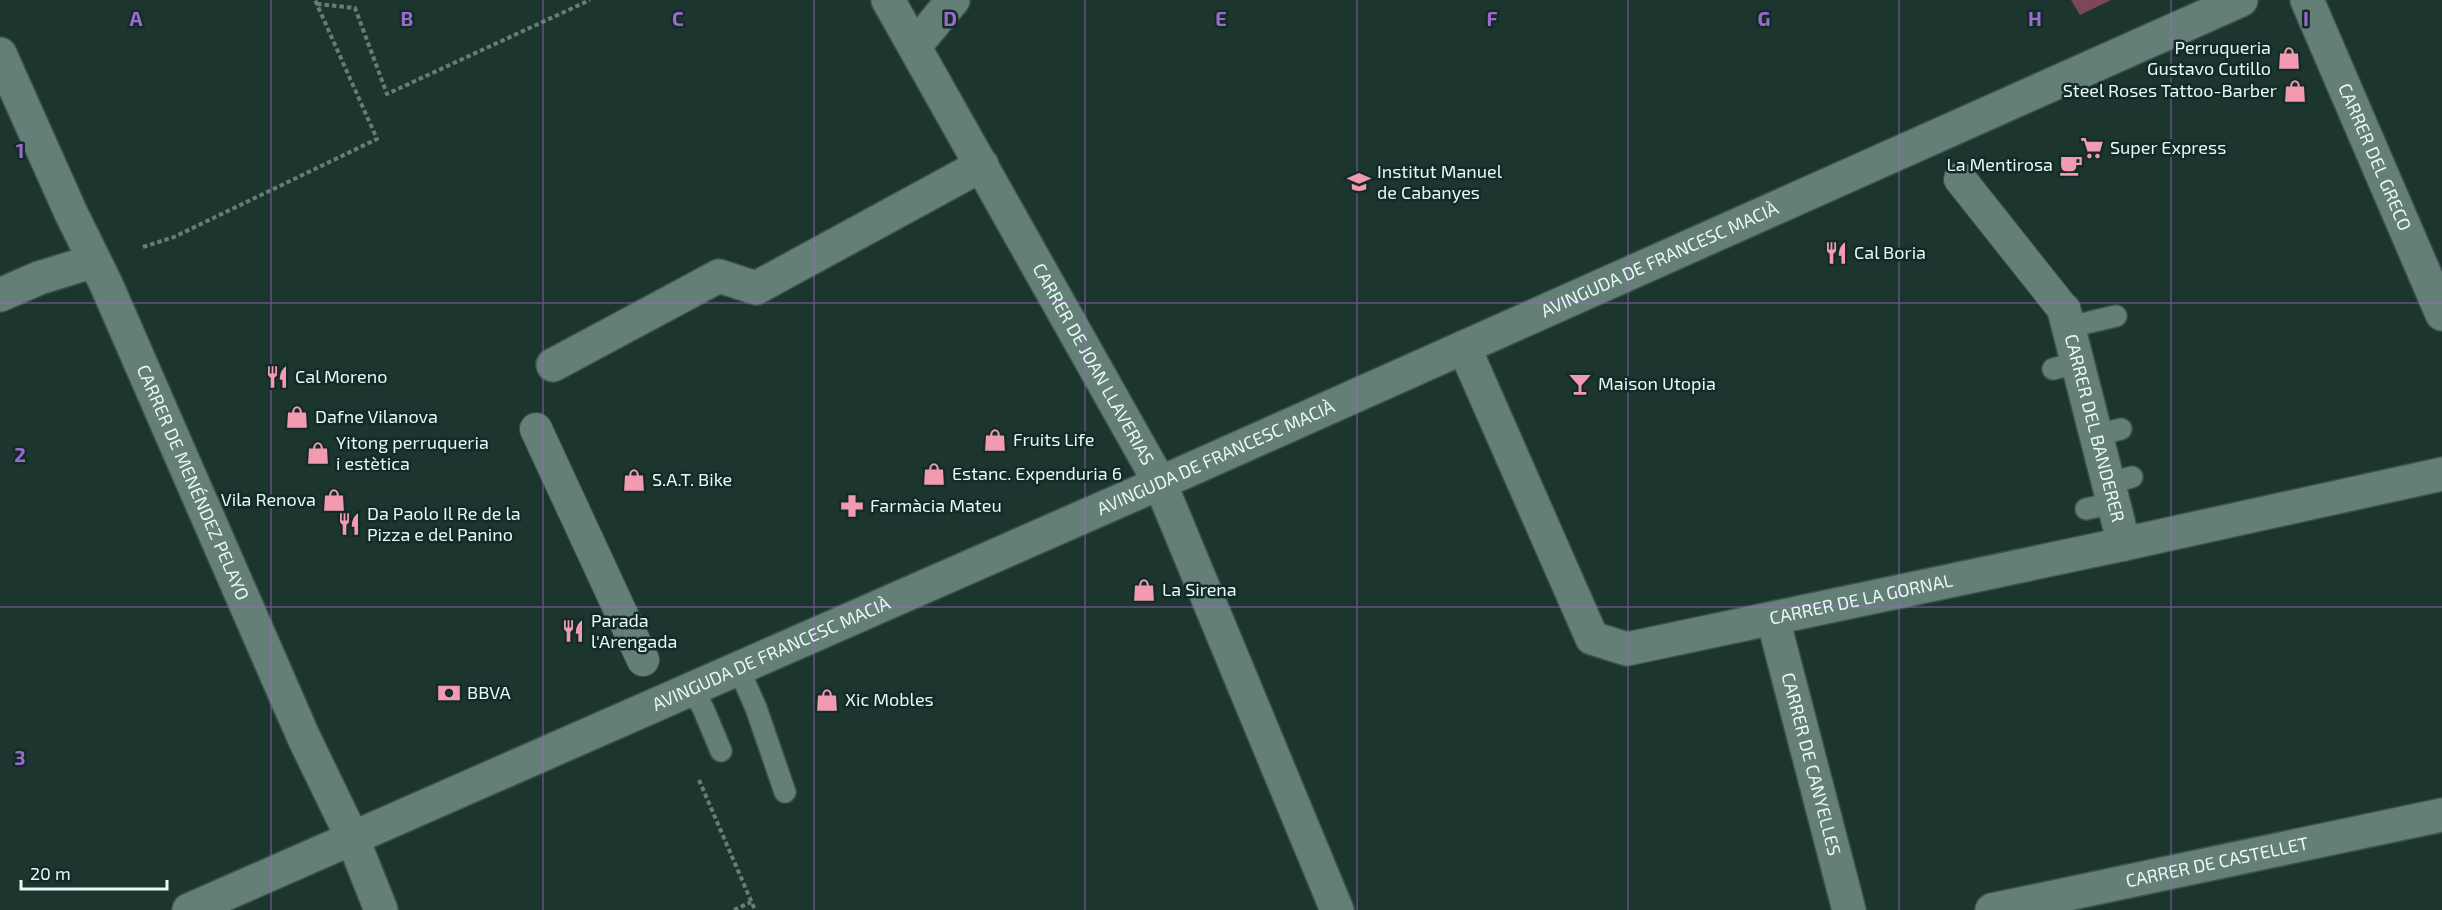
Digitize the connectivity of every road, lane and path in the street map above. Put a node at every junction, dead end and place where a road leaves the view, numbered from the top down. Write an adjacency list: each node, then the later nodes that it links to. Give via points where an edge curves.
1 (590, 0): 6 (path, via 387,94 355,8)
2 (888, 0): 7 (street, CARRER DE JOAN LLAVERIAS)
3 (953, 0): 7 (street)
4 (2241, 0): 17 (street, AVINGUDA DE FRANCESC MACIÀ)
5 (2307, 0): 14 (street, CARRER DEL GRECO)
6 (316, 2): 11 (path, via 377,140 174,237)
7 (915, 46): 9 (street, CARRER DE JOAN LLAVERIAS)
8 (0, 54): 12 (street, CARRER DE MENÉNDEZ PELAYO)
9 (982, 165): 18 (street, via 756,288 719,276); 21 (street, CARRER DE JOAN LLAVERIAS)
10 (1960, 179): 16 (street)
11 (143, 247)
12 (94, 261): 13 (street); 31 (street, CARRER DE MENÉNDEZ PELAYO)
13 (0, 295)
14 (2440, 305)
15 (2116, 316): 16 (lane)
16 (2067, 319): 22 (street, CARRER DEL BANDERER, via 2066,365 2110,432 2110,493)
17 (1464, 347): 21 (street, AVINGUDA DE FRANCESC MACIÀ); 23 (street, CARRER DE LA GORNAL, via 1593,638 1627,649)
18 (553, 365)
19 (537, 429): 24 (street)
20 (2442, 474): 22 (street, CARRER DE LA GORNAL)
21 (1160, 483): 25 (street, AVINGUDA DE FRANCESC MACIÀ); 38 (street, CARRER DE JOAN LLAVERIAS)
22 (2124, 544): 23 (street, CARRER DE LA GORNAL)
23 (1773, 619): 32 (street, CARRER DE CANYELLES)
24 (644, 660)
25 (738, 667): 26 (street, AVINGUDA DE FRANCESC MACIÀ); 29 (lane)
26 (691, 687): 27 (lane); 31 (street, AVINGUDA DE FRANCESC MACIÀ)
27 (721, 751)
28 (696, 774): 33 (path)
29 (785, 792)
30 (2442, 815): 39 (street, CARRER DE CASTELLET)
31 (352, 837): 34 (street, AVINGUDA DE FRANCESC MACIÀ); 35 (street, CARRER DE MENÉNDEZ PELAYO)
32 (1846, 899)
33 (751, 902): 36 (path); 37 (path)
34 (189, 910)
35 (381, 910)
36 (734, 910)
37 (755, 910)
38 (1337, 910)
39 (1992, 910)

